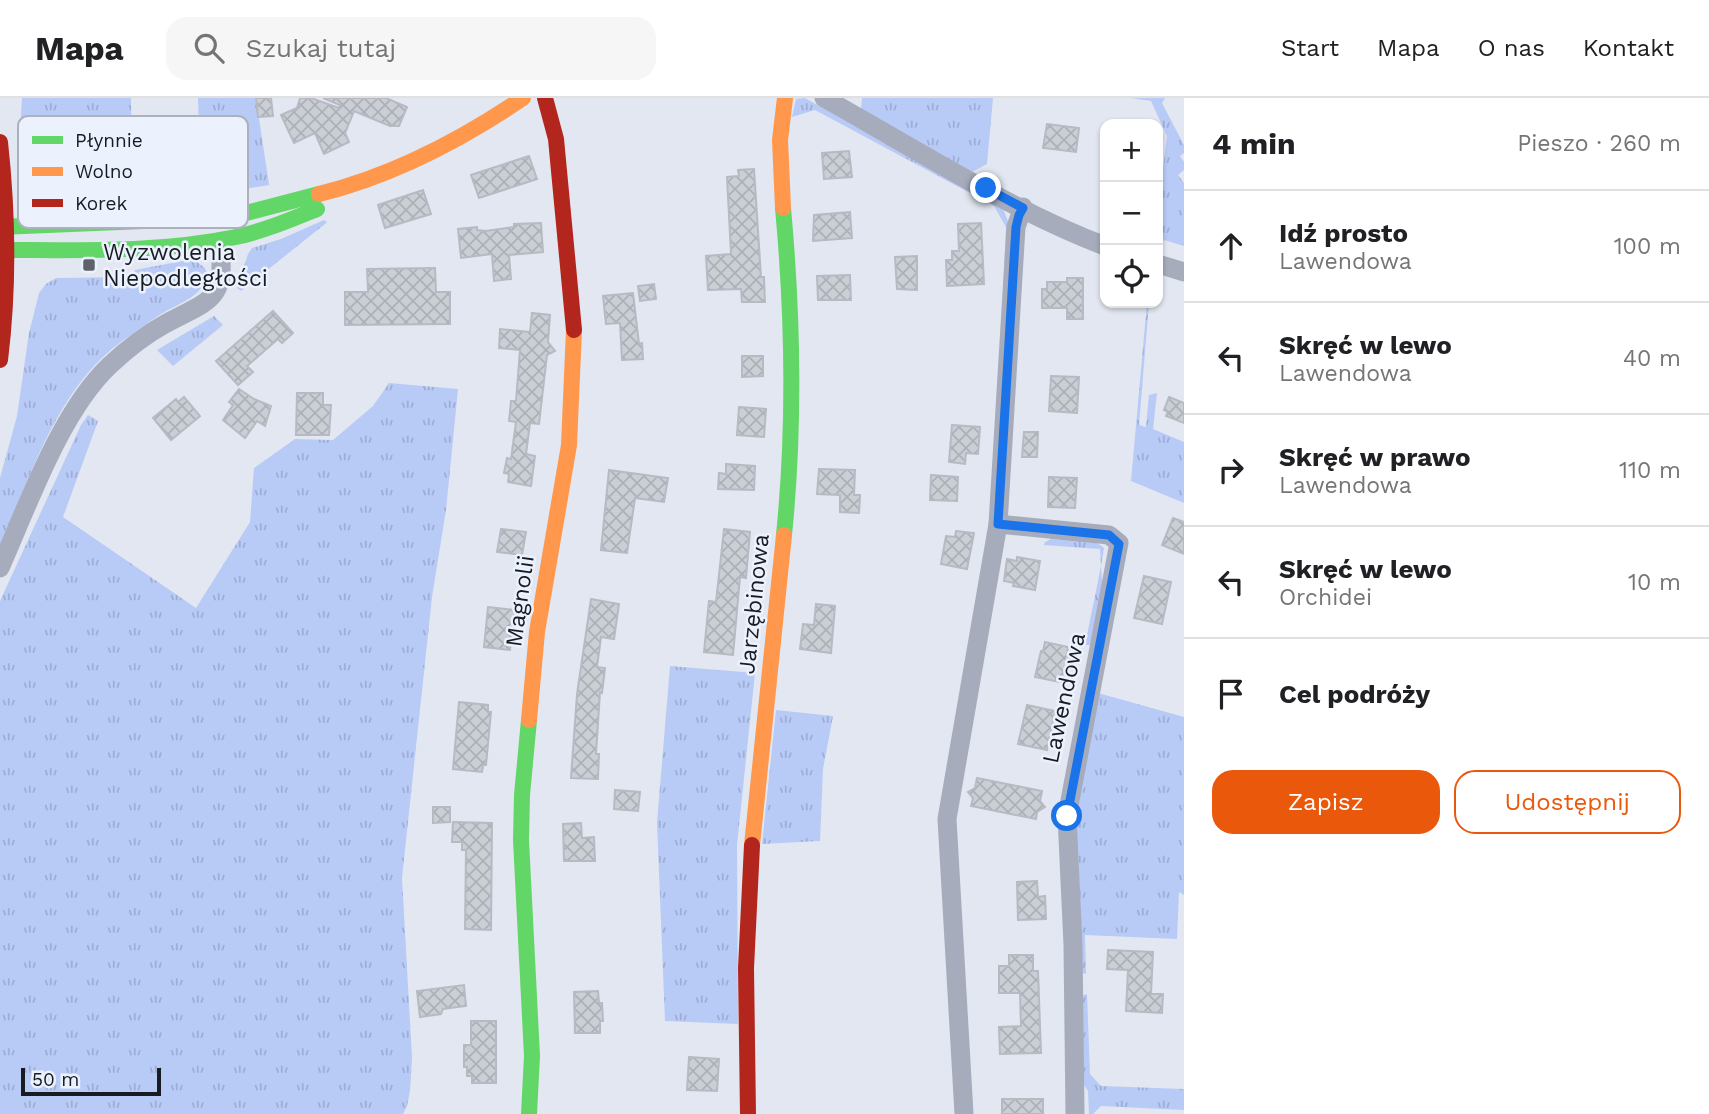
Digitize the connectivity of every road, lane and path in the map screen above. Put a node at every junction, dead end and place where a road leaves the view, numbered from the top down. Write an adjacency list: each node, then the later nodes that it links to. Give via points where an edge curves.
1 (523, 98): 6 (street, via 435,150)
2 (545, 98): 18 (street, Magnolii, via 565,208 574,357 569,445 537,632 522,806 532,1056)
3 (785, 98): 19 (street, Jarzębinowa, via 781,164 792,435 749,875)
4 (824, 98): 7 (street)
5 (0, 142): 9 (street)
6 (355, 185): 8 (street); 10 (street, via 295,219)
7 (1023, 208): 11 (street); 16 (street, via 1016,227)
8 (248, 212)
9 (4, 227): 12 (street)
10 (219, 242): 12 (street, via 149,250); 17 (street, via 220,284 212,297 122,354 73,410)
11 (1103, 245)
12 (4, 250): 15 (street, via 6,306)
13 (1163, 266): 14 (street)
14 (1184, 272)
15 (0, 360)
16 (998, 524): 20 (street, via 947,819); 21 (street, Lawendowa, via 1109,535 1119,544 1067,816)
17 (0, 568)
18 (529, 1114)
19 (748, 1114)
20 (964, 1114)
21 (1075, 1114)

